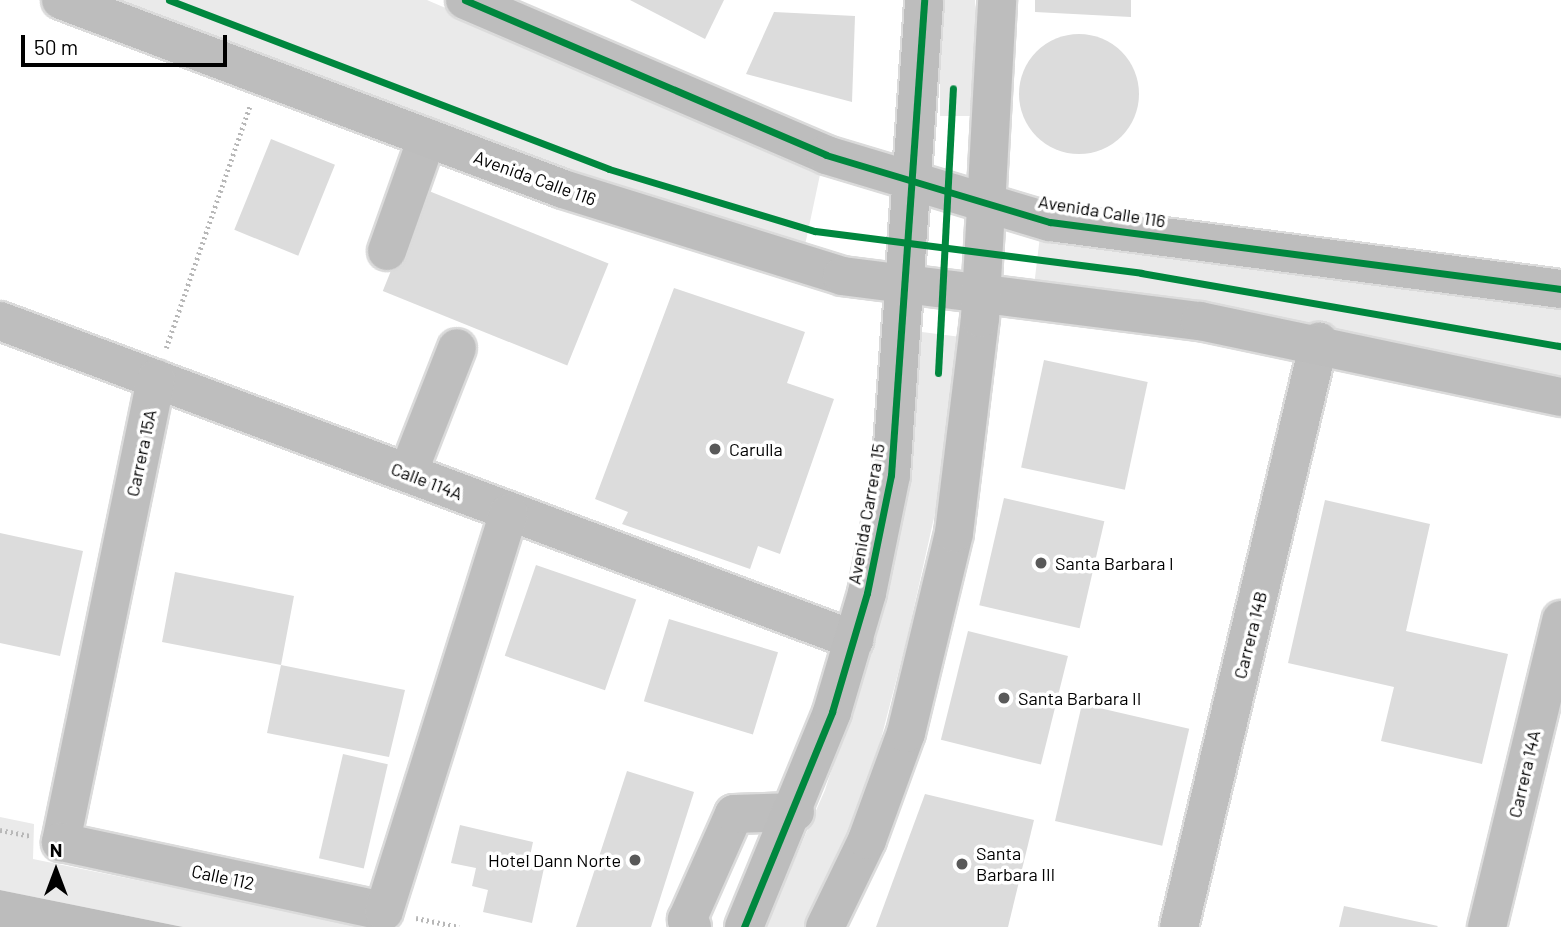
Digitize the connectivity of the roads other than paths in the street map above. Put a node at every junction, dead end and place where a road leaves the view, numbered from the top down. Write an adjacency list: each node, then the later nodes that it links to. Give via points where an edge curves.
1 (61, 0): 5 (main road, Avenida Calle 116)
2 (465, 0): 6 (main road, Avenida Calle 116, via 826,155)
3 (925, 0): 6 (main road, Avenida Carrera 15)
4 (997, 0): 7 (main road)
5 (427, 138): 8 (street); 9 (main road, Avenida Calle 116, via 656,221 842,276)
6 (912, 182): 7 (main road, Avenida Calle 116); 9 (main road, Avenida Carrera 15)
7 (986, 203): 10 (main road, Avenida Calle 116, via 1068,225); 11 (main road)
8 (387, 251)
9 (907, 287): 11 (main road, Avenida Calle 116); 20 (main road, Avenida Carrera 15, via 891,475)
10 (1561, 289)
11 (981, 295): 13 (main road, Avenida Calle 116, via 1139,312); 25 (main road, via 954,533 930,642 890,784)
12 (0, 321): 15 (street, Calle 114A)
13 (1319, 342): 16 (main road, Avenida Calle 116); 26 (street, Carrera 14B)
14 (457, 348): 17 (street)
15 (156, 379): 17 (street, Calle 114A); 22 (street, Carrera 15A)
16 (1561, 397)
17 (408, 473): 18 (street, Calle 114A)
18 (509, 513): 20 (street, Calle 114A); 22 (street, Calle 112, via 384,911)
19 (1561, 620): 27 (street, Carrera 14A)
20 (854, 640): 21 (main road, Avenida Carrera 15)
21 (795, 812): 23 (street, via 734,814 687,920); 24 (main road, Avenida Carrera 15)
22 (61, 842)
23 (692, 927)
24 (744, 927)
25 (825, 927)
26 (1179, 927)
27 (1488, 927)

